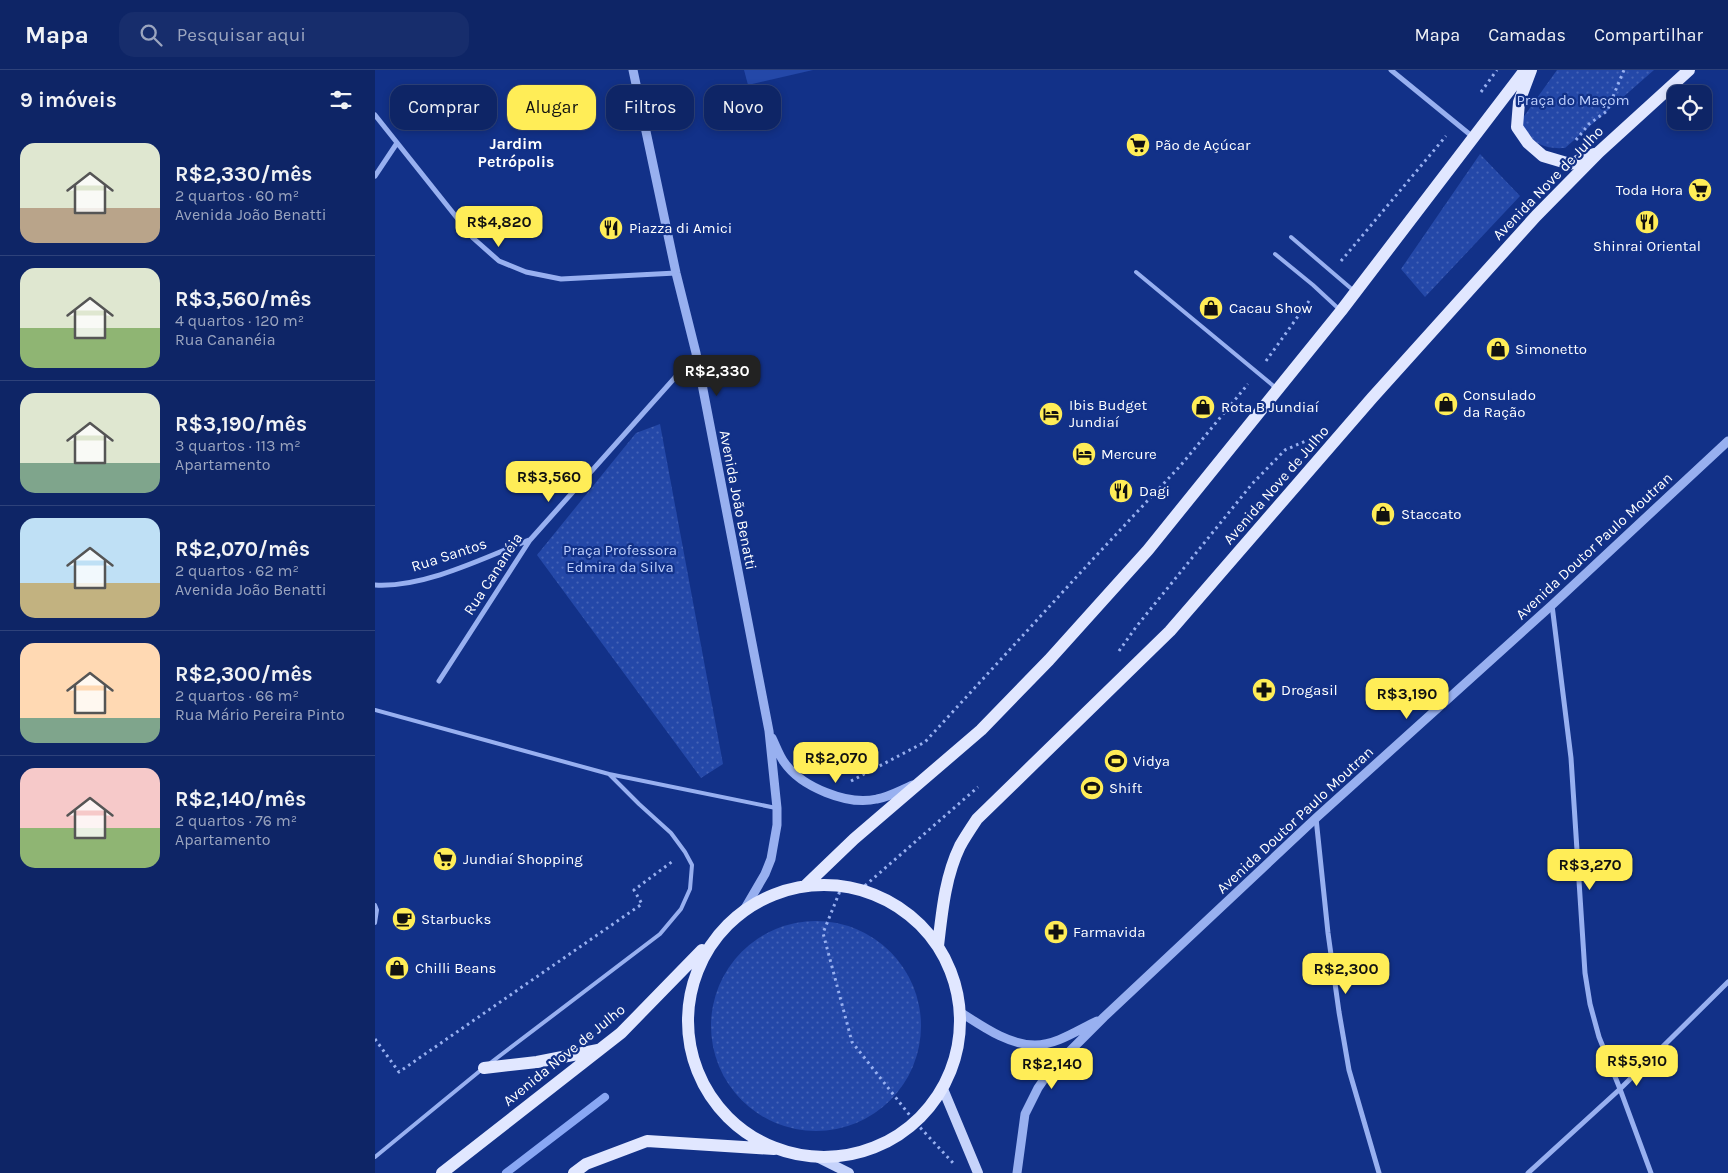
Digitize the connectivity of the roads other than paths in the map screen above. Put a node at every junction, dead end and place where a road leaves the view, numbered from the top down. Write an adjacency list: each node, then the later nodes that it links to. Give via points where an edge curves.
1 (633, 70): 14 (street, Avenida João Benatti)
2 (1391, 70): 7 (street)
3 (1525, 70): 7 (main road)
4 (1531, 70): 9 (main road, via 1519,102 1517,126 1528,143 1543,156 1570,164)
5 (1689, 70): 9 (main road, Avenida Nove de Julho)
6 (375, 115): 8 (street)
7 (1473, 137): 15 (main road)
8 (397, 143): 10 (street); 14 (street, via 473,238 499,261 526,272 561,279)
9 (1599, 152): 35 (main road, Avenida Nove de Julho, via 1536,216 1372,398 1170,632 977,819 960,845 946,884)
10 (375, 176)
11 (1291, 236): 15 (lane)
12 (1275, 254): 16 (lane)
13 (1136, 272): 18 (lane)
14 (676, 273): 17 (street, Avenida João Benatti)
15 (1356, 293): 16 (main road)
16 (1341, 311): 18 (main road)
17 (696, 353): 20 (street, Rua Cananéia); 25 (street, Avenida João Benatti)
18 (1277, 390): 27 (main road, via 1148,550 1049,660 981,730)
19 (1728, 441): 22 (street, Avenida Doutor Paulo Moutran)
20 (530, 540): 21 (street, Rua Santos, via 429,578 387,586); 23 (street, Rua Cananéia)
21 (375, 585)
22 (1552, 605): 29 (street, Avenida Doutor Paulo Moutran); 42 (street, via 1571,758 1585,972 1599,1037)
23 (439, 680)
24 (375, 710): 26 (lane)
25 (769, 731): 27 (street, Avenida João Benatti, via 785,763 798,776 827,794 861,801 877,799); 28 (street, Avenida João Benatti)
26 (609, 774): 28 (lane); 40 (lane, via 671,832 692,865 690,888 681,909 660,934)
27 (920, 783): 30 (main road)
28 (777, 808): 32 (street, Avenida João Benatti, via 771,859)
29 (1316, 818): 38 (street, Avenida Doutor Paulo Moutran); 51 (street, via 1328,932 1349,1070)
30 (805, 886): 32 (main road, via 772,894); 35 (main road, via 842,886 890,902 917,921)
31 (375, 905): 33 (lane)
32 (744, 910): 34 (main road)
33 (375, 923)
34 (719, 932): 39 (main road, Avenida Nove de Julho); 43 (main road, via 699,964 689,1000 688,1038 698,1074 717,1106 745,1132)
35 (938, 946): 37 (main road, via 953,978)
36 (1728, 982): 42 (street)
37 (960, 1012): 38 (street, via 1007,1038 1036,1045 1060,1039); 41 (main road, via 960,1038)
38 (1104, 1017): 50 (street, via 1049,1072 1038,1088 1025,1114)
39 (601, 1050): 40 (main road); 46 (main road, Avenida Nove de Julho)
40 (484, 1068): 44 (lane)
41 (943, 1088): 45 (main road, via 915,1122 891,1140 857,1154); 49 (main road)
42 (1620, 1089): 52 (street); 53 (street)
43 (778, 1149): 45 (main road); 47 (main road, via 647,1141 586,1164)
44 (375, 1157)
45 (817, 1157): 48 (main road)
46 (442, 1173)
47 (574, 1173)
48 (849, 1173)
49 (977, 1173)
50 (1017, 1173)
51 (1379, 1173)
52 (1528, 1173)
53 (1651, 1173)

